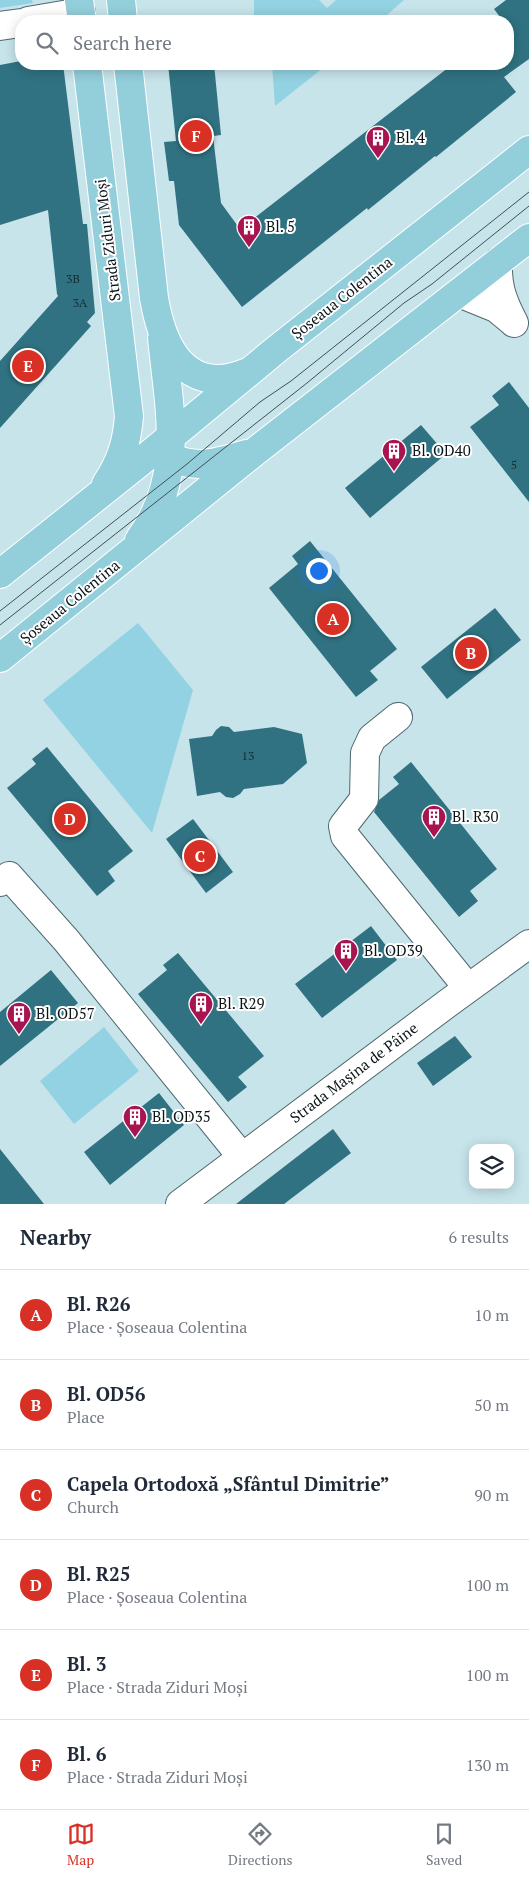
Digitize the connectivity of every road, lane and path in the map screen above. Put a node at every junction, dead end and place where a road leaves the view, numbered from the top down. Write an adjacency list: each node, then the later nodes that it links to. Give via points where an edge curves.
1 (121, 0): 4 (main road)
2 (81, 11): 3 (street)
3 (60, 15)
4 (122, 15)
5 (15, 23): 6 (street)
6 (0, 26)
7 (88, 70): 15 (main road, Strada Ziduri Moși)
8 (129, 70): 13 (main road, via 154,298)
9 (529, 150): 14 (main road, Șoseaua Colentina)
10 (529, 238): 11 (main road, Șoseaua Colentina)
11 (498, 262): 12 (main road, Șoseaua Colentina); 12 (street, via 499,288 514,323 496,308)
12 (459, 293): 17 (main road, Șoseaua Colentina)
13 (161, 329): 14 (main road, via 170,350 198,375 220,380); 16 (main road)
14 (250, 372): 16 (main road, Șoseaua Colentina)
15 (129, 416): 16 (main road, via 143,437); 18 (main road, Șoseaua Colentina, via 120,462)
16 (166, 448): 17 (main road, Șoseaua Colentina, via 187,464 204,465); 18 (main road, Șoseaua Colentina); 19 (main road, via 160,500 145,531)
17 (256, 450): 19 (main road, Șoseaua Colentina)
18 (96, 498): 20 (main road, Șoseaua Colentina)
19 (124, 559): 21 (main road, Șoseaua Colentina)
20 (0, 574)
21 (0, 658)
22 (398, 717): 25 (street, via 372,738 365,753 364,799 343,826 345,836)
23 (0, 882): 26 (street, via 9,876 66,940)
24 (529, 944): 25 (street, Strada Mașina de Pâine)
25 (468, 988): 26 (street, Strada Mașina de Pâine)
26 (242, 1157): 27 (street, Strada Mașina de Pâine)
27 (180, 1204)

